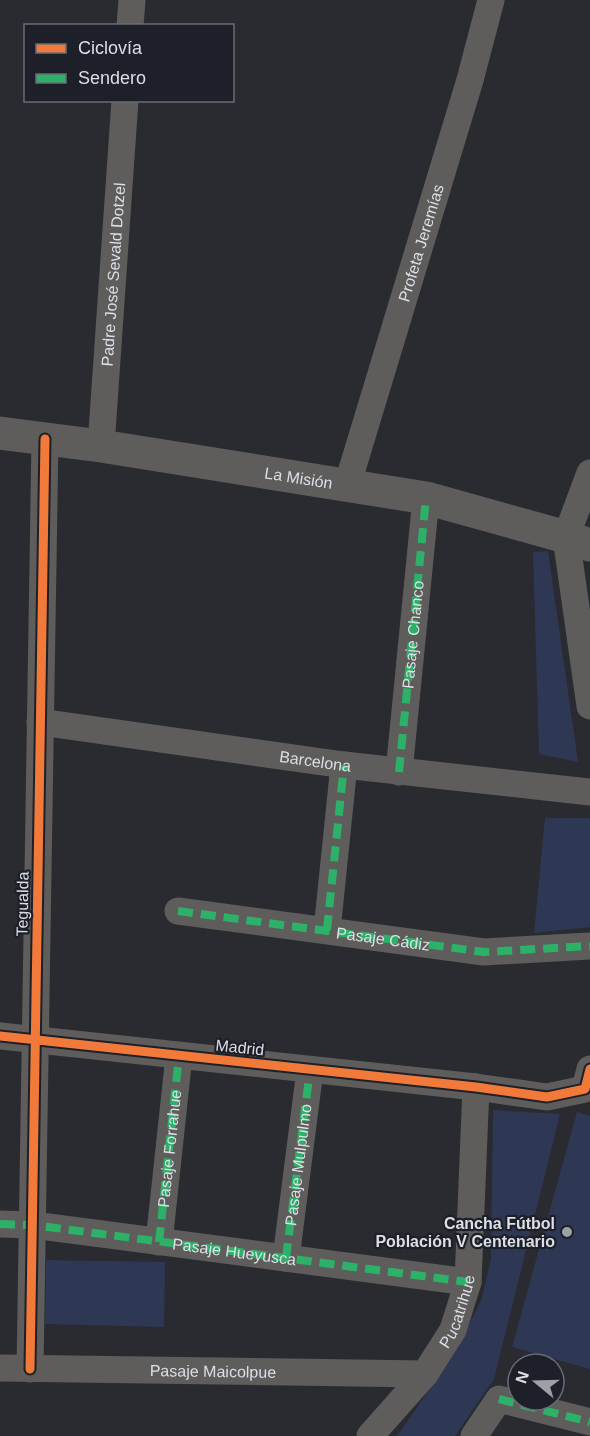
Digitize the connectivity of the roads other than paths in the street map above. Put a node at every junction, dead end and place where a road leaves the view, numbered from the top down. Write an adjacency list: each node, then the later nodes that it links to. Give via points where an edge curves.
1 (491, 0): 7 (street, Profeta Jeremías)
2 (125, 102): 5 (street, Padre José Sevald Dotzel)
3 (0, 433): 4 (street, La Misión)
4 (45, 439): 5 (street, La Misión); 11 (street, Tegualda)
5 (101, 446): 7 (street, La Misión)
6 (590, 473): 9 (street)
7 (346, 486): 8 (street, La Misión)
8 (426, 498): 9 (street, La Misión); 13 (street, Pasaje Chanco)
9 (578, 541): 10 (street)
10 (590, 706)
11 (40, 722): 12 (street, Barcelona); 19 (street, Tegualda)
12 (344, 765): 13 (street, Barcelona); 16 (street)
13 (399, 772): 14 (street, Barcelona)
14 (590, 792)
15 (178, 911): 16 (street, Pasaje Cádiz)
16 (327, 930): 17 (street, Pasaje Cádiz, via 484,952)
17 (590, 946)
18 (0, 1036): 19 (street, Madrid)
19 (34, 1040): 20 (street, Madrid); 25 (street, Tegualda)
20 (180, 1056): 21 (street, Madrid); 26 (street, Pasaje Forrahue)
21 (310, 1070): 23 (street, Madrid); 27 (street, Pasaje Mulpulmo)
22 (588, 1082): 23 (street, Madrid, via 548,1097)
23 (476, 1087): 28 (street, Pucatrihue)
24 (0, 1224): 25 (street, Pasaje Hueyusca)
25 (33, 1225): 26 (street, Pasaje Hueyusca); 30 (street, Tegualda)
26 (159, 1242): 27 (street, Pasaje Hueyusca)
27 (286, 1258): 28 (street, Pasaje Hueyusca)
28 (468, 1282): 31 (street, Pucatrihue, via 453,1330)
29 (0, 1368): 30 (street, Pasaje Maicolpue)
30 (30, 1369): 31 (street, Pasaje Maicolpue)
31 (425, 1374): 33 (street, Pucatrihue)
32 (590, 1422): 34 (street, via 499,1399)
33 (370, 1436)
34 (474, 1436)

